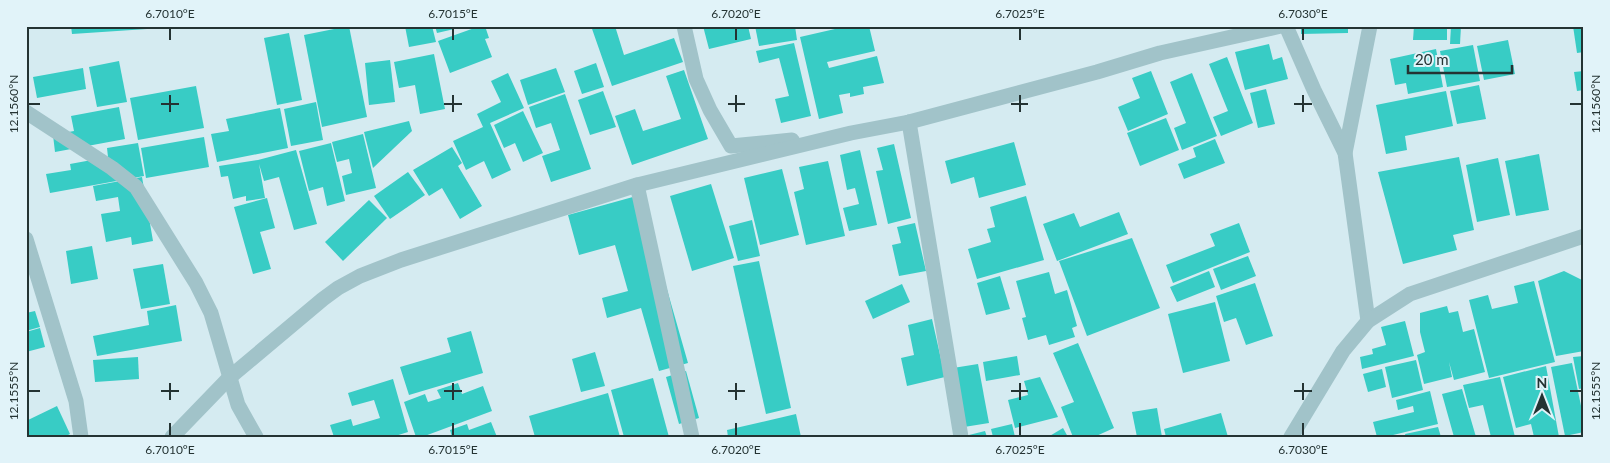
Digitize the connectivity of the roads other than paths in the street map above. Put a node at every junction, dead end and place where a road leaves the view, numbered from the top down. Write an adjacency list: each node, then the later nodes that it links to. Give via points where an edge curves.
1 (684, 26): 7 (street, via 696,79 731,146)
2 (1281, 26): 6 (street, via 1160,54)
3 (1286, 26): 8 (street)
4 (1370, 26): 8 (street)
5 (26, 112): 13 (street, via 136,187 211,313)
6 (909, 122): 7 (street); 18 (street)
7 (851, 134): 9 (street)
8 (1345, 153): 12 (street)
9 (637, 185): 13 (street, via 360,276 323,299); 17 (street)
10 (1584, 236): 12 (street, via 1410,294)
11 (26, 239): 14 (street, via 76,401)
12 (1368, 321): 19 (street, via 1343,351)
13 (230, 376): 15 (street); 16 (street, via 238,405)
14 (81, 437)
15 (172, 437)
16 (256, 437)
17 (692, 437)
18 (961, 437)
19 (1291, 437)

